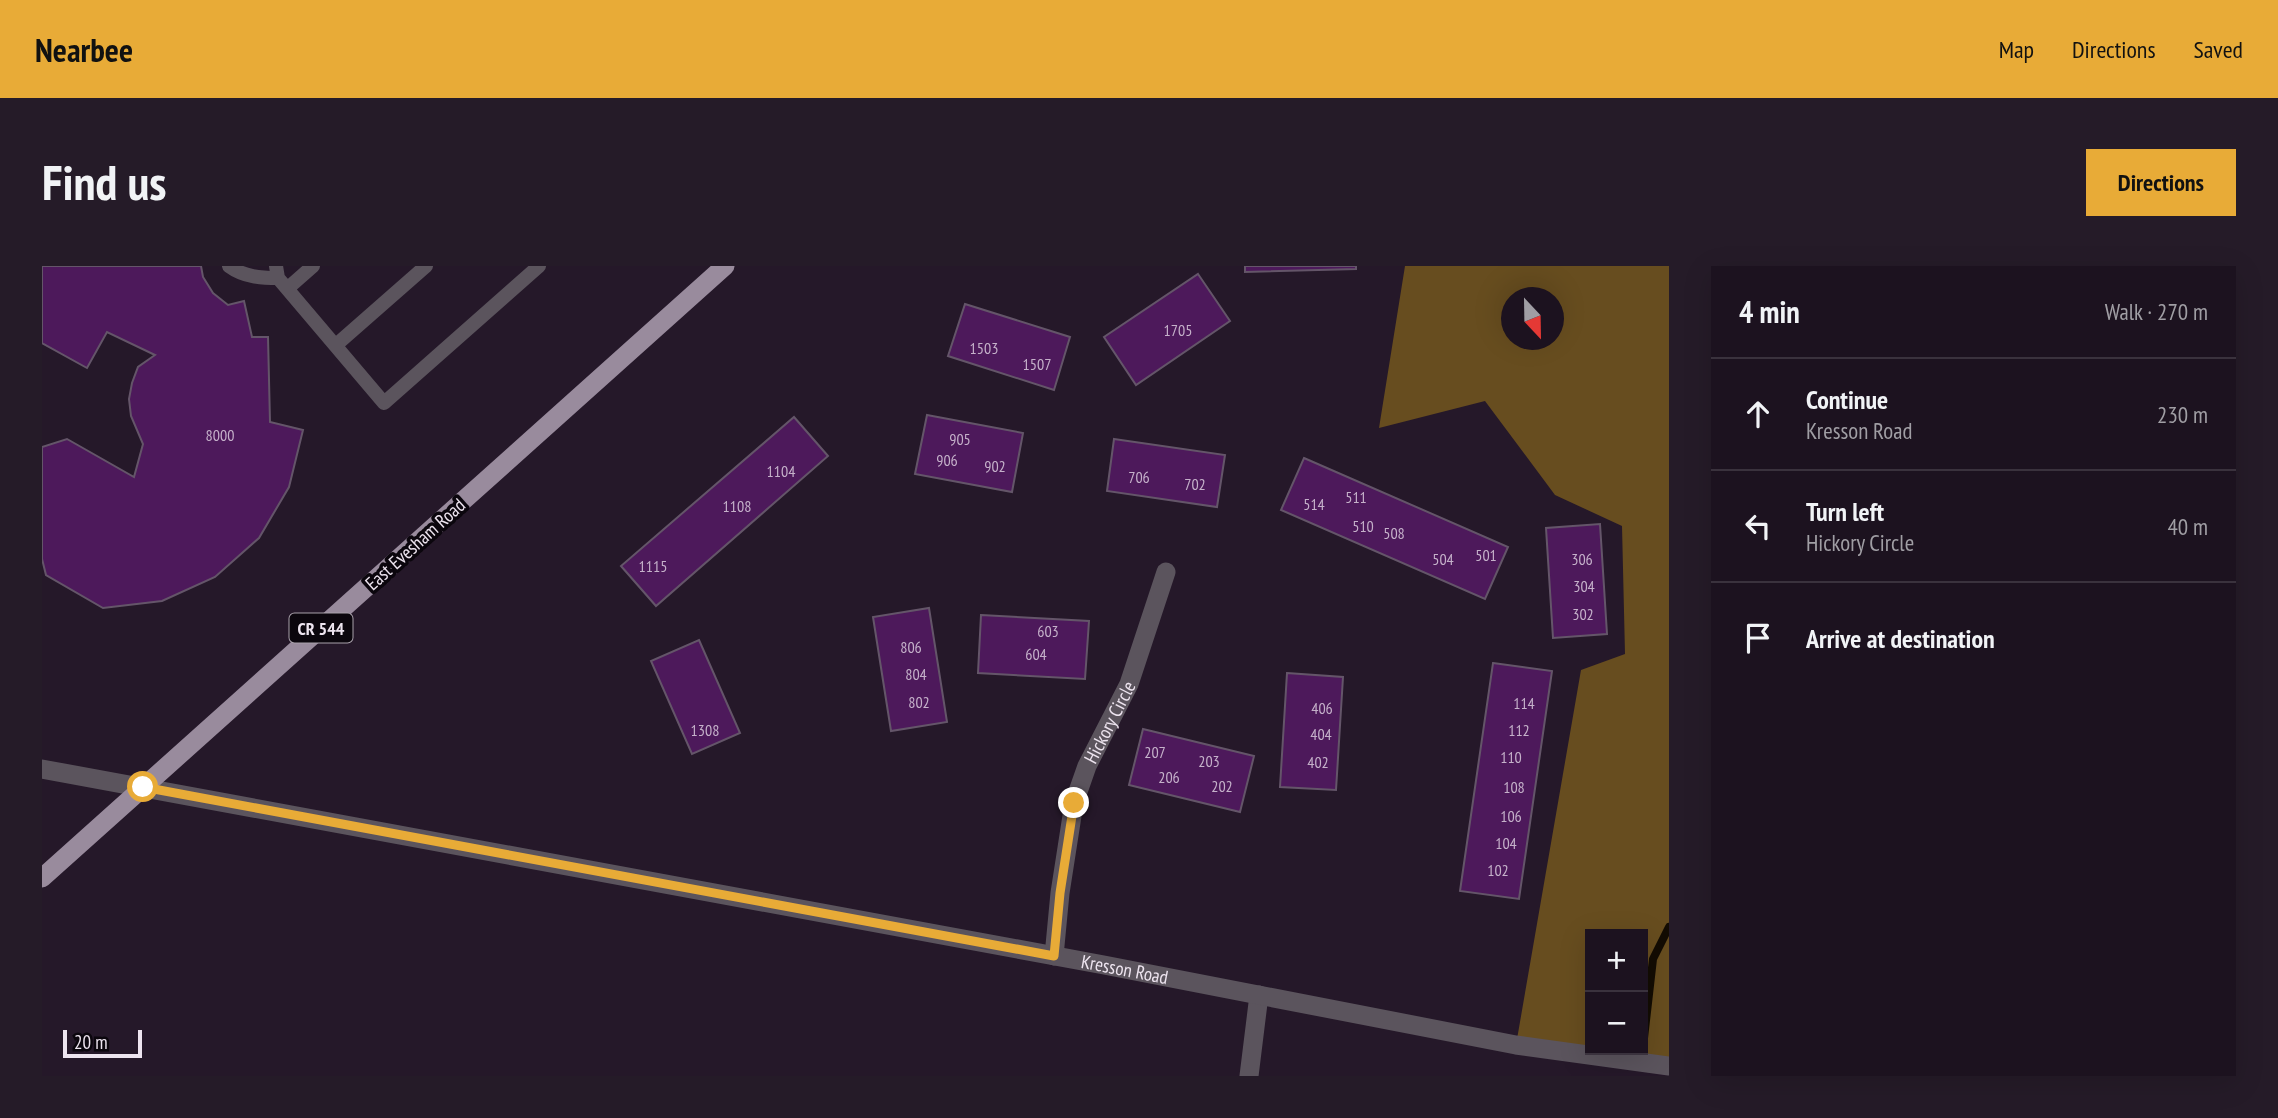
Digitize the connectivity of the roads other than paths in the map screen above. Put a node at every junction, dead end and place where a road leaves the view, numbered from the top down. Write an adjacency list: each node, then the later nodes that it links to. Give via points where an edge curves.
1 (229, 266): 6 (lane, via 257,278)
2 (313, 266): 6 (lane)
3 (426, 266): 7 (lane)
4 (539, 266): 7 (lane, via 384,402)
5 (725, 266): 10 (main road, East Evesham Road / CR 544)
6 (281, 277): 7 (lane)
7 (336, 345)
8 (1166, 572): 12 (street, Hickory Circle, via 1129,684 1087,766 1074,803)
9 (42, 769): 10 (street, Kresson Road)
10 (143, 787): 11 (main road, East Evesham Road / CR 544); 12 (street, Kresson Road)
11 (42, 878)
12 (1054, 956): 13 (street, Kresson Road)
13 (1259, 995): 14 (street, Kresson Road, via 1516,1045); 15 (street)
14 (1669, 1066)
15 (1248, 1076)

